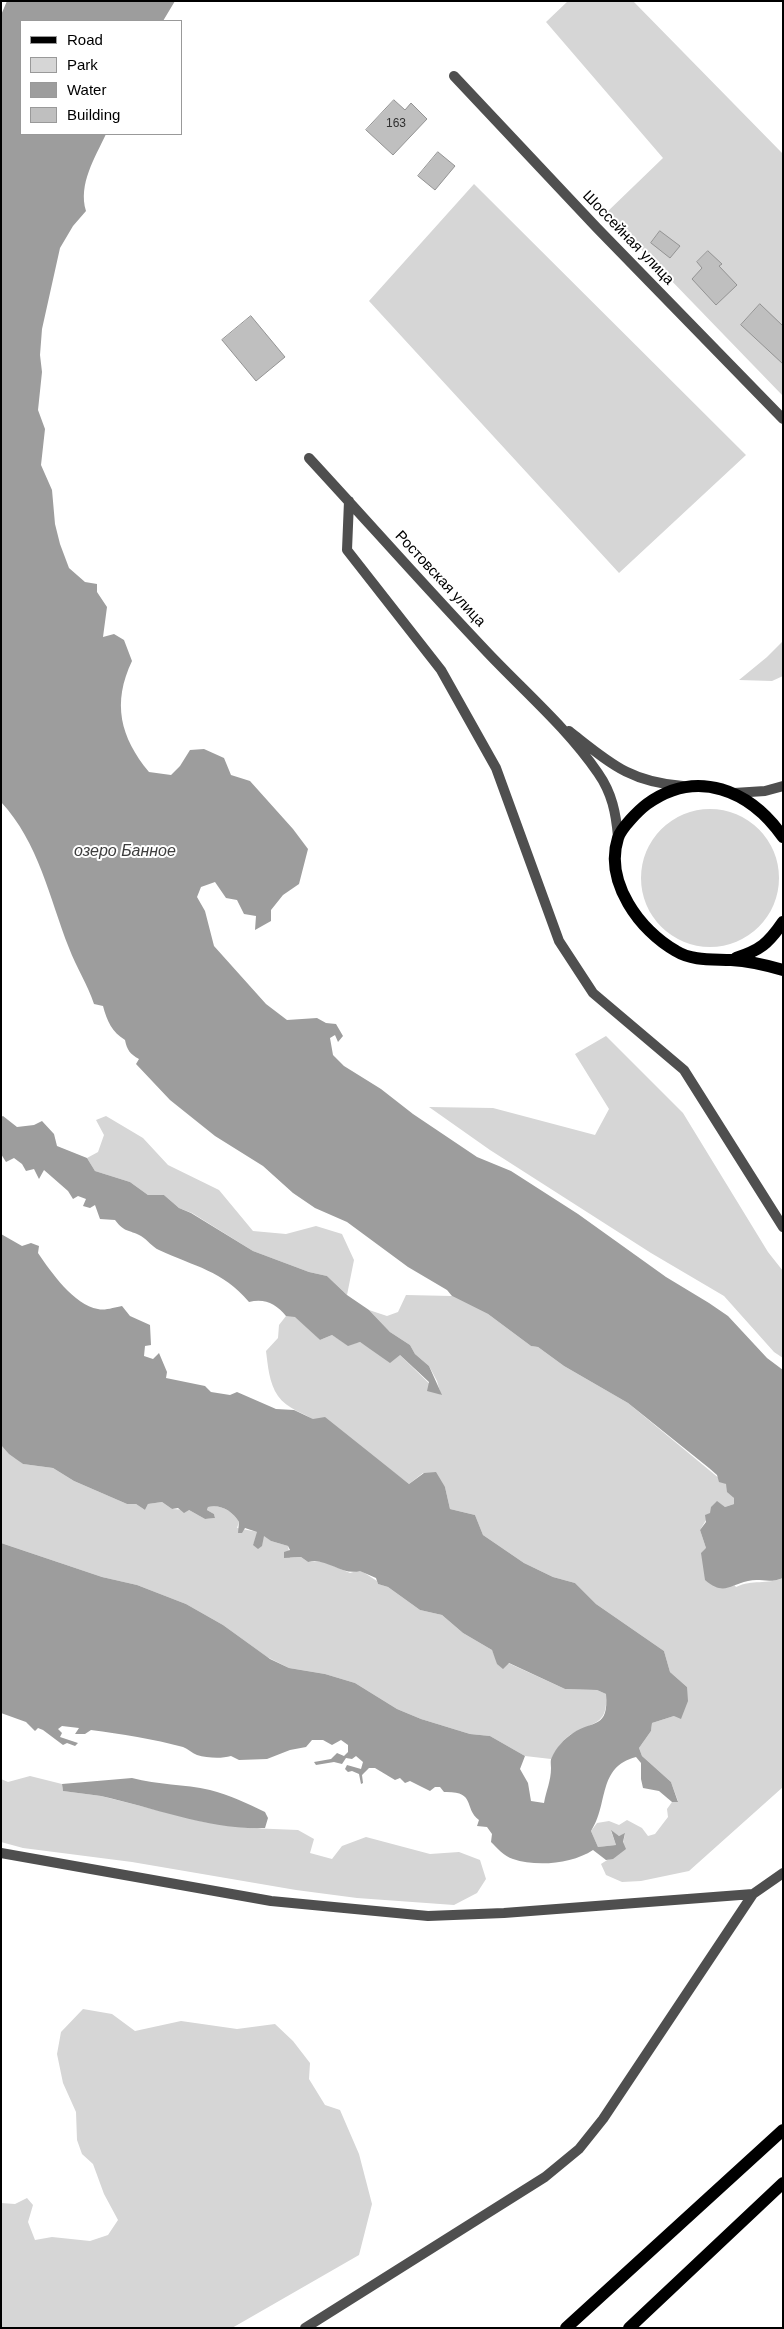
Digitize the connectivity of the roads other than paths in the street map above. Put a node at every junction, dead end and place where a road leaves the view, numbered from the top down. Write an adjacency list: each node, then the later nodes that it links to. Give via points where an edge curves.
1 (454, 76): 2 (street, Шоссейная улица)
2 (783, 419)
3 (309, 458): 4 (street, Ростовская улица)
4 (349, 501): 5 (street, Ростовская улица); 14 (street, via 347,550 441,670 496,768 559,940 593,993 684,1070)
5 (552, 718): 6 (street, via 615,767 656,784); 9 (street, via 598,773 612,796)
6 (686, 786): 8 (main road, via 712,786); 9 (main road, via 660,794 638,810)
7 (783, 786): 8 (street)
8 (734, 793): 10 (main road, via 772,821)
9 (618, 837): 12 (main road, via 616,861 621,890 636,918 658,941 678,953 706,960)
10 (783, 837)
11 (783, 922): 12 (main road, via 757,951)
12 (731, 960): 13 (main road)
13 (783, 970)
14 (783, 1227)
15 (1, 1853): 17 (street, via 271,1901 428,1916)
16 (783, 1873): 17 (street)
17 (753, 1894): 20 (street, via 603,2119 579,2149 545,2177)
18 (783, 2130): 21 (main road)
19 (783, 2184): 22 (main road)
20 (305, 2328)
21 (566, 2328)
22 (629, 2328)

